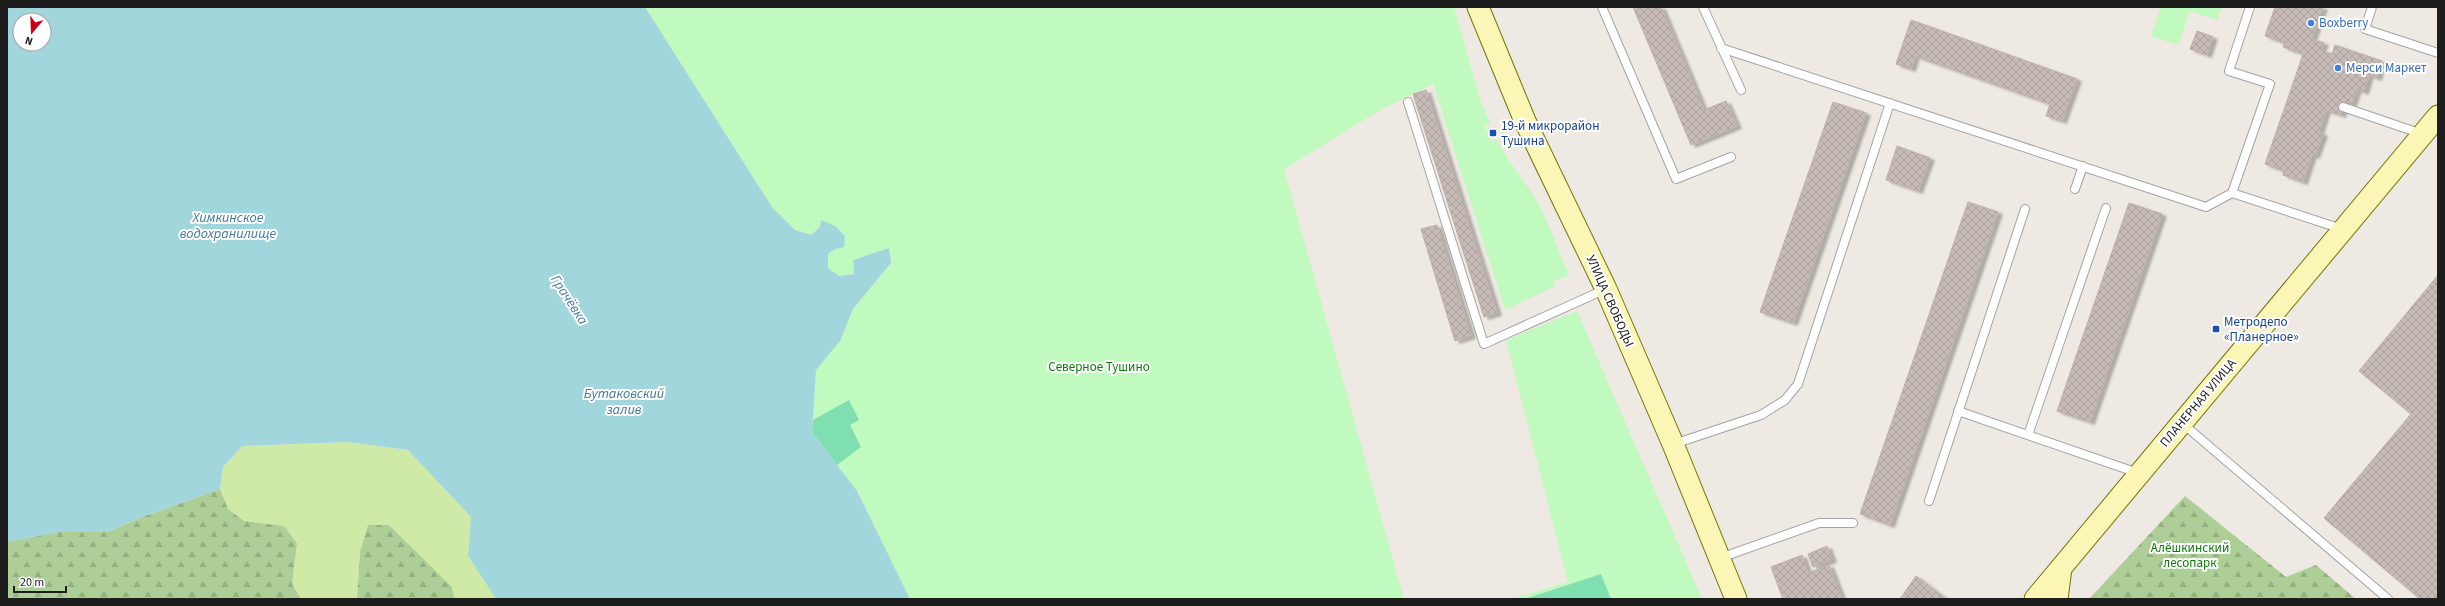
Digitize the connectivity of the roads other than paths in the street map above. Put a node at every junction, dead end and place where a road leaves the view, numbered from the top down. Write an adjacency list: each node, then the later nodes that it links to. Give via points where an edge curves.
1 (1478, 7): 21 (main road, УЛИЦА СВОБОДЫ, via 1525,121)
2 (1602, 7): 14 (lane, via 1676,179)
3 (1703, 7): 6 (lane)
4 (2250, 7): 17 (lane, via 2229,71 2270,84)
5 (2371, 8): 7 (lane, via 2365,29)
6 (1721, 48): 8 (lane); 10 (lane)
7 (2438, 54)
8 (1741, 90)
9 (1408, 102): 21 (lane, via 1484,344)
10 (1890, 103): 15 (lane); 25 (lane, via 1798,384 1785,400 1761,415)
11 (2343, 107): 13 (lane)
12 (2438, 116): 13 (main road, ПЛАНЕРНАЯ УЛИЦА)
13 (2423, 134): 20 (main road, ПЛАНЕРНАЯ УЛИЦА)
14 (1731, 157)
15 (2083, 166): 16 (lane); 17 (lane, via 2206,207)
16 (2075, 189)
17 (2232, 193): 20 (lane)
18 (2106, 208): 24 (lane)
19 (2025, 209): 22 (lane)
20 (2343, 230): 23 (main road, ПЛАНЕРНАЯ УЛИЦА)
21 (1606, 288): 25 (main road, УЛИЦА СВОБОДЫ)
22 (1958, 412): 24 (lane); 27 (lane)
23 (2181, 422): 26 (main road, ПЛАНЕРНАЯ УЛИЦА); 34 (lane)
24 (2028, 435): 26 (lane)
25 (1673, 444): 29 (main road, УЛИЦА СВОБОДЫ)
26 (2139, 473): 30 (main road, ПЛАНЕРНАЯ УЛИЦА)
27 (1929, 501)
28 (1853, 523): 29 (lane, via 1819,523)
29 (1718, 559): 31 (main road, УЛИЦА СВОБОДЫ)
30 (2061, 568): 32 (main road, ПЛАНЕРНАЯ УЛИЦА); 33 (main road)
31 (1736, 599)
32 (2035, 599)
33 (2057, 599)
34 (2388, 599)

